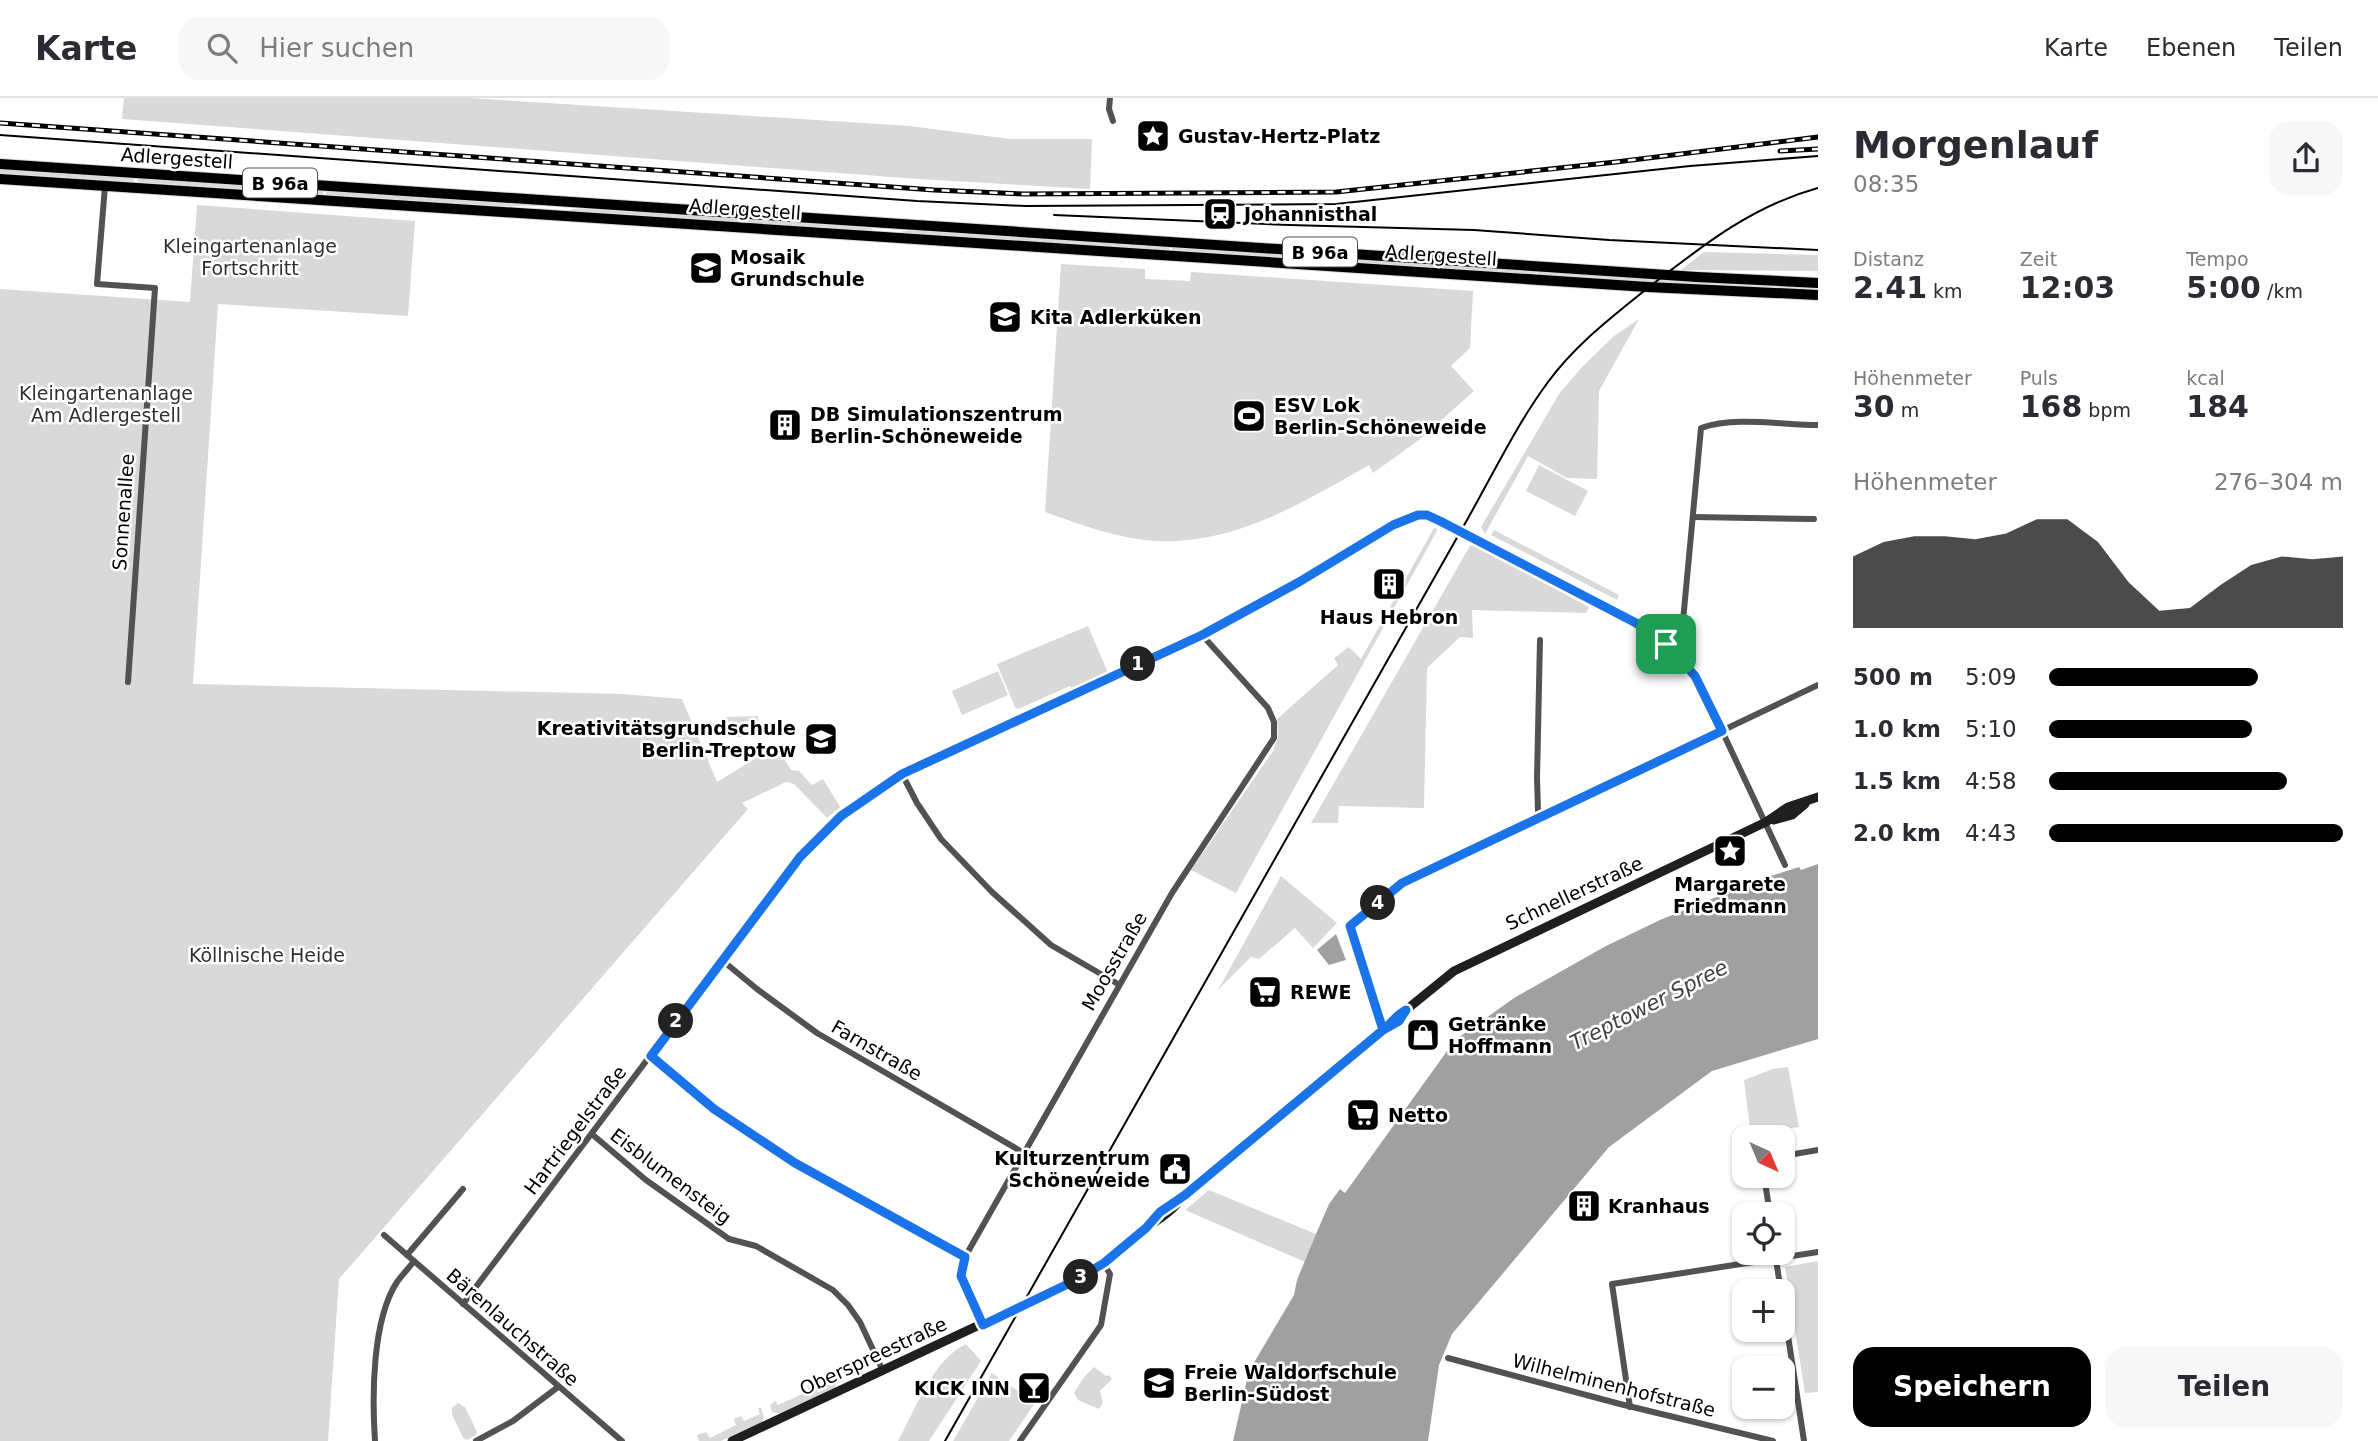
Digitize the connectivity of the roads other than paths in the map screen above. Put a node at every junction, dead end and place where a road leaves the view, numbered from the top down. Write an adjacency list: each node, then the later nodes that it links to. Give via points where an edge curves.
1 (1110, 98): 2 (street)
2 (1114, 121)
3 (0, 164): 6 (main road, Adlergestell / B 96a)
4 (0, 179): 5 (main road, Adlergestell / B 96a)
5 (105, 186): 7 (main road, Adlergestell / B 96a); 19 (street, Sonnenallee, via 97,284 155,288)
6 (561, 201): 7 (main road); 8 (main road, Adlergestell / B 96a)
7 (560, 214): 9 (main road, Adlergestell / B 96a)
8 (887, 223): 9 (main road); 10 (main road, Adlergestell / B 96a)
9 (887, 236): 11 (main road, Adlergestell / B 96a)
10 (1818, 285): 11 (main road, via 1777,287)
11 (1776, 294): 12 (main road, B 96a)
12 (1818, 295)
13 (1818, 425): 14 (street, via 1700,428)
14 (1693, 517): 15 (street); 18 (street, via 1683,621 1678,635)
15 (1814, 519)
16 (1202, 635): 18 (street, Hartriegelstraße, via 1393,525 1427,515 1636,623); 22 (street, Hartriegelstraße); 28 (street, Moosstraße, via 1268,708 1274,738)
17 (1540, 640): 24 (street)
18 (1666, 644): 21 (street, via 1695,676)
19 (128, 682)
20 (1818, 685): 21 (street)
21 (1722, 731): 24 (street); 25 (street)
22 (902, 774): 27 (street, Hartriegelstraße, via 851,807 817,837); 28 (street, via 941,839 992,892 1051,944)
23 (1818, 797): 25 (main road, Schnellerstraße, via 1792,815)
24 (1540, 818): 29 (street, via 1402,883 1350,926)
25 (1766, 822): 26 (street); 29 (main road, Schnellerstraße, via 1454,971)
26 (1785, 865)
27 (723, 961): 30 (street, Hartriegelstraße); 33 (street, Farnstraße, via 817,1033)
28 (1118, 985): 33 (street, Moosstraße)
29 (1386, 1028): 42 (main road, Schnellerstraße)
30 (651, 1056): 31 (street, Hartriegelstraße); 40 (street, via 714,1109 795,1163)
31 (593, 1135): 44 (street, Hartriegelstraße); 48 (street, Eisblumensteig, via 646,1180 729,1239 756,1246 833,1290 860,1322)
32 (1818, 1150): 34 (street)
33 (1024, 1153): 40 (street, Moosstraße)
34 (1796, 1154)
35 (463, 1189): 39 (street)
36 (384, 1235): 39 (street, Bärenlauchstraße)
37 (1818, 1252): 38 (street)
38 (1795, 1254)
39 (407, 1255): 41 (street, Bärenlauchstraße)
40 (965, 1257): 45 (street, via 961,1276)
41 (414, 1261): 44 (street, Bärenlauchstraße); 51 (street, via 397,1282 384,1314 373,1394)
42 (1104, 1263): 45 (main road, Oberspreestraße); 55 (street, via 1110,1274 1101,1325)
43 (1732, 1264): 50 (street, via 1612,1284)
44 (463, 1304): 49 (street, Bärenlauchstraße)
45 (983, 1325): 48 (main road, Oberspreestraße)
46 (1789, 1342): 57 (street)
47 (1448, 1358): 50 (street, Wilhelminenhofstraße)
48 (883, 1371): 54 (main road, Oberspreestraße)
49 (558, 1387): 52 (street, via 513,1421); 53 (street, Bärenlauchstraße)
50 (1630, 1407): 56 (street, Wilhelminenhofstraße)
51 (375, 1441)
52 (476, 1441)
53 (622, 1441)
54 (732, 1441)
55 (1020, 1441)
56 (1773, 1441)
57 (1804, 1441)

